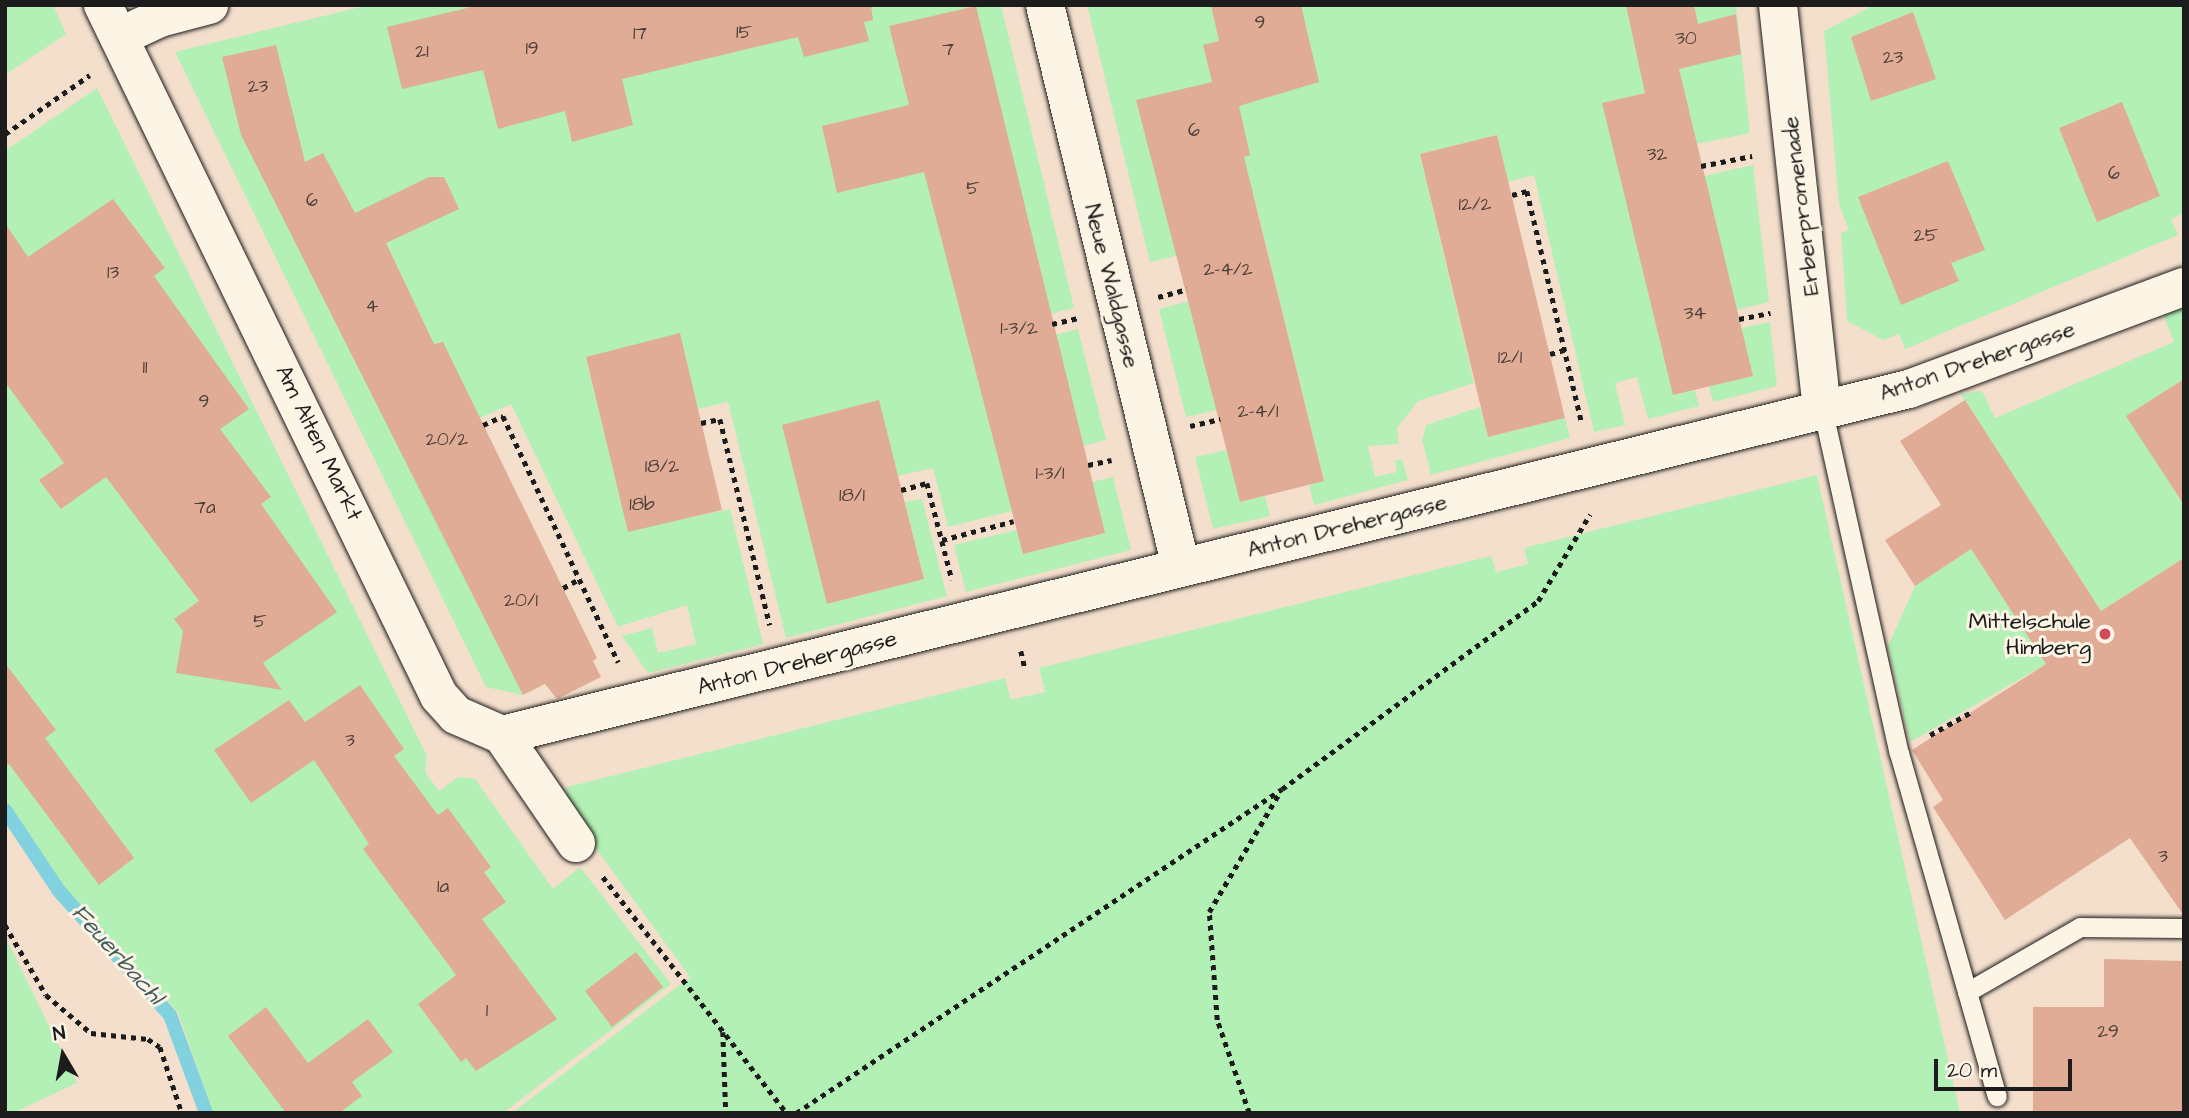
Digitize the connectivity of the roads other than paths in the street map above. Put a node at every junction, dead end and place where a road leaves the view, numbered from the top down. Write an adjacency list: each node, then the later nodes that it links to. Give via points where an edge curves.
1 (209, 5): 4 (street)
2 (1045, 5): 7 (street, Neue Waldgasse)
3 (1778, 5): 6 (street, Erberpromenade)
4 (116, 31): 8 (street, Am Alten Markt, via 439,696 456,715)
5 (2184, 287): 6 (street, Anton Drehergasse, via 1909,389)
6 (1822, 407): 7 (street, Anton Drehergasse); 11 (lane, via 1899,753)
7 (1181, 567): 8 (street, Anton Drehergasse)
8 (502, 735): 9 (street)
9 (576, 843)
10 (2184, 928): 11 (lane, via 2080,927)
11 (1967, 992): 12 (lane)
12 (1997, 1096)

